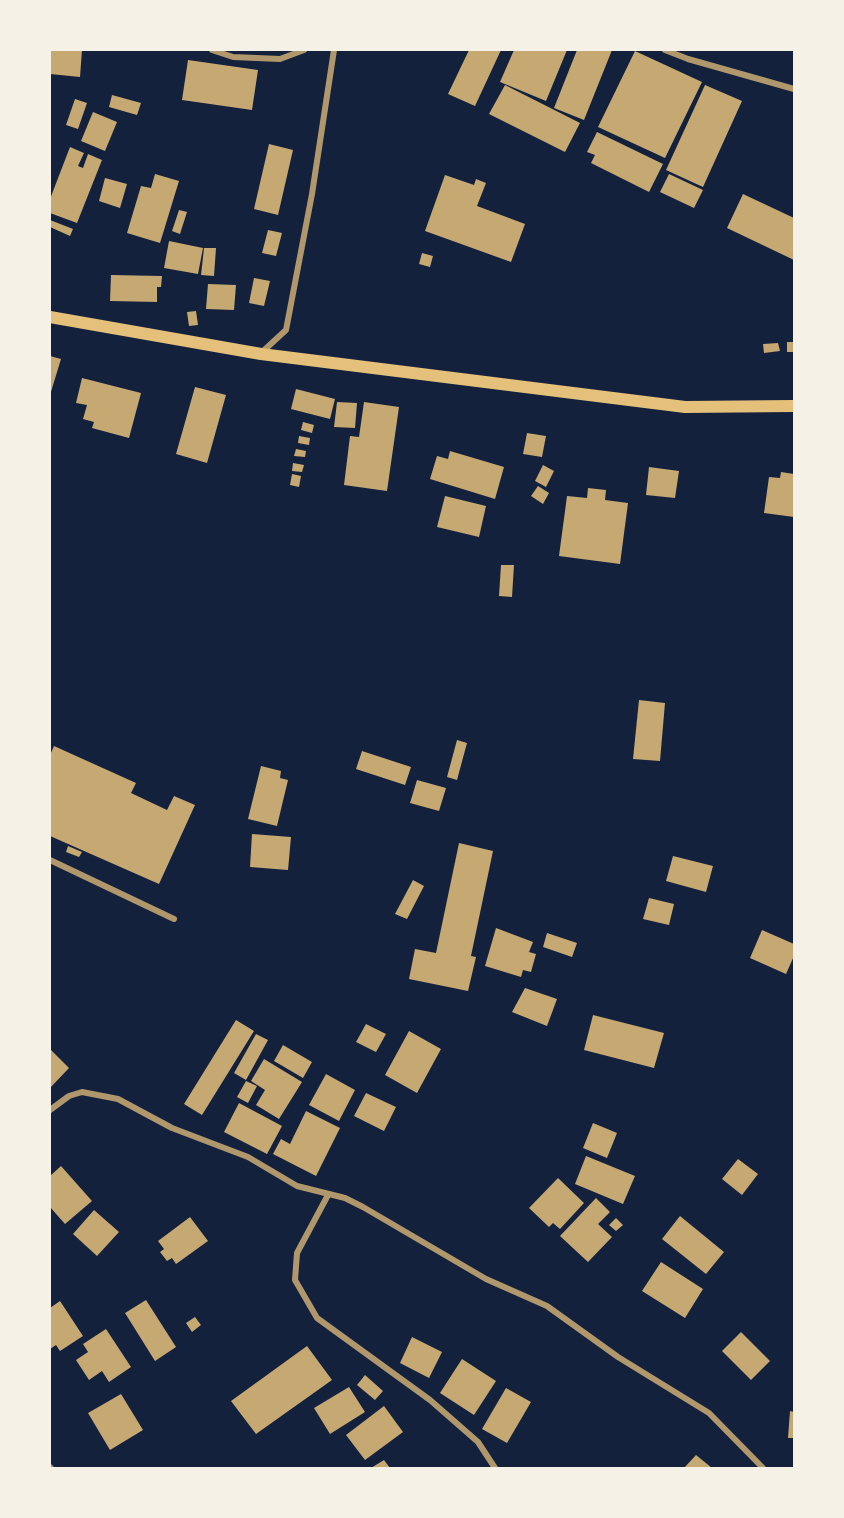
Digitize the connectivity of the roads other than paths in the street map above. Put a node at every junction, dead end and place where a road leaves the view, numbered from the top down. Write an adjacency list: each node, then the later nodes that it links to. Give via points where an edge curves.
1 (212, 50): 2 (street, via 233,57 280,59)
2 (304, 50)
3 (334, 50): 7 (street, via 318,162 286,330)
4 (665, 50): 5 (street)
5 (795, 89)
6 (50, 317): 7 (main road)
7 (261, 354): 8 (main road, via 685,407)
8 (795, 406)
9 (50, 860): 10 (street)
10 (174, 919)
11 (50, 1110): 12 (street, via 82,1092 118,1098 172,1128 248,1157 297,1186)
12 (328, 1195): 13 (street, via 297,1253 295,1280 317,1318 430,1400 478,1442); 14 (street, via 363,1207 486,1279 547,1306 618,1358 709,1413)
13 (495, 1468)
14 (763, 1468)

